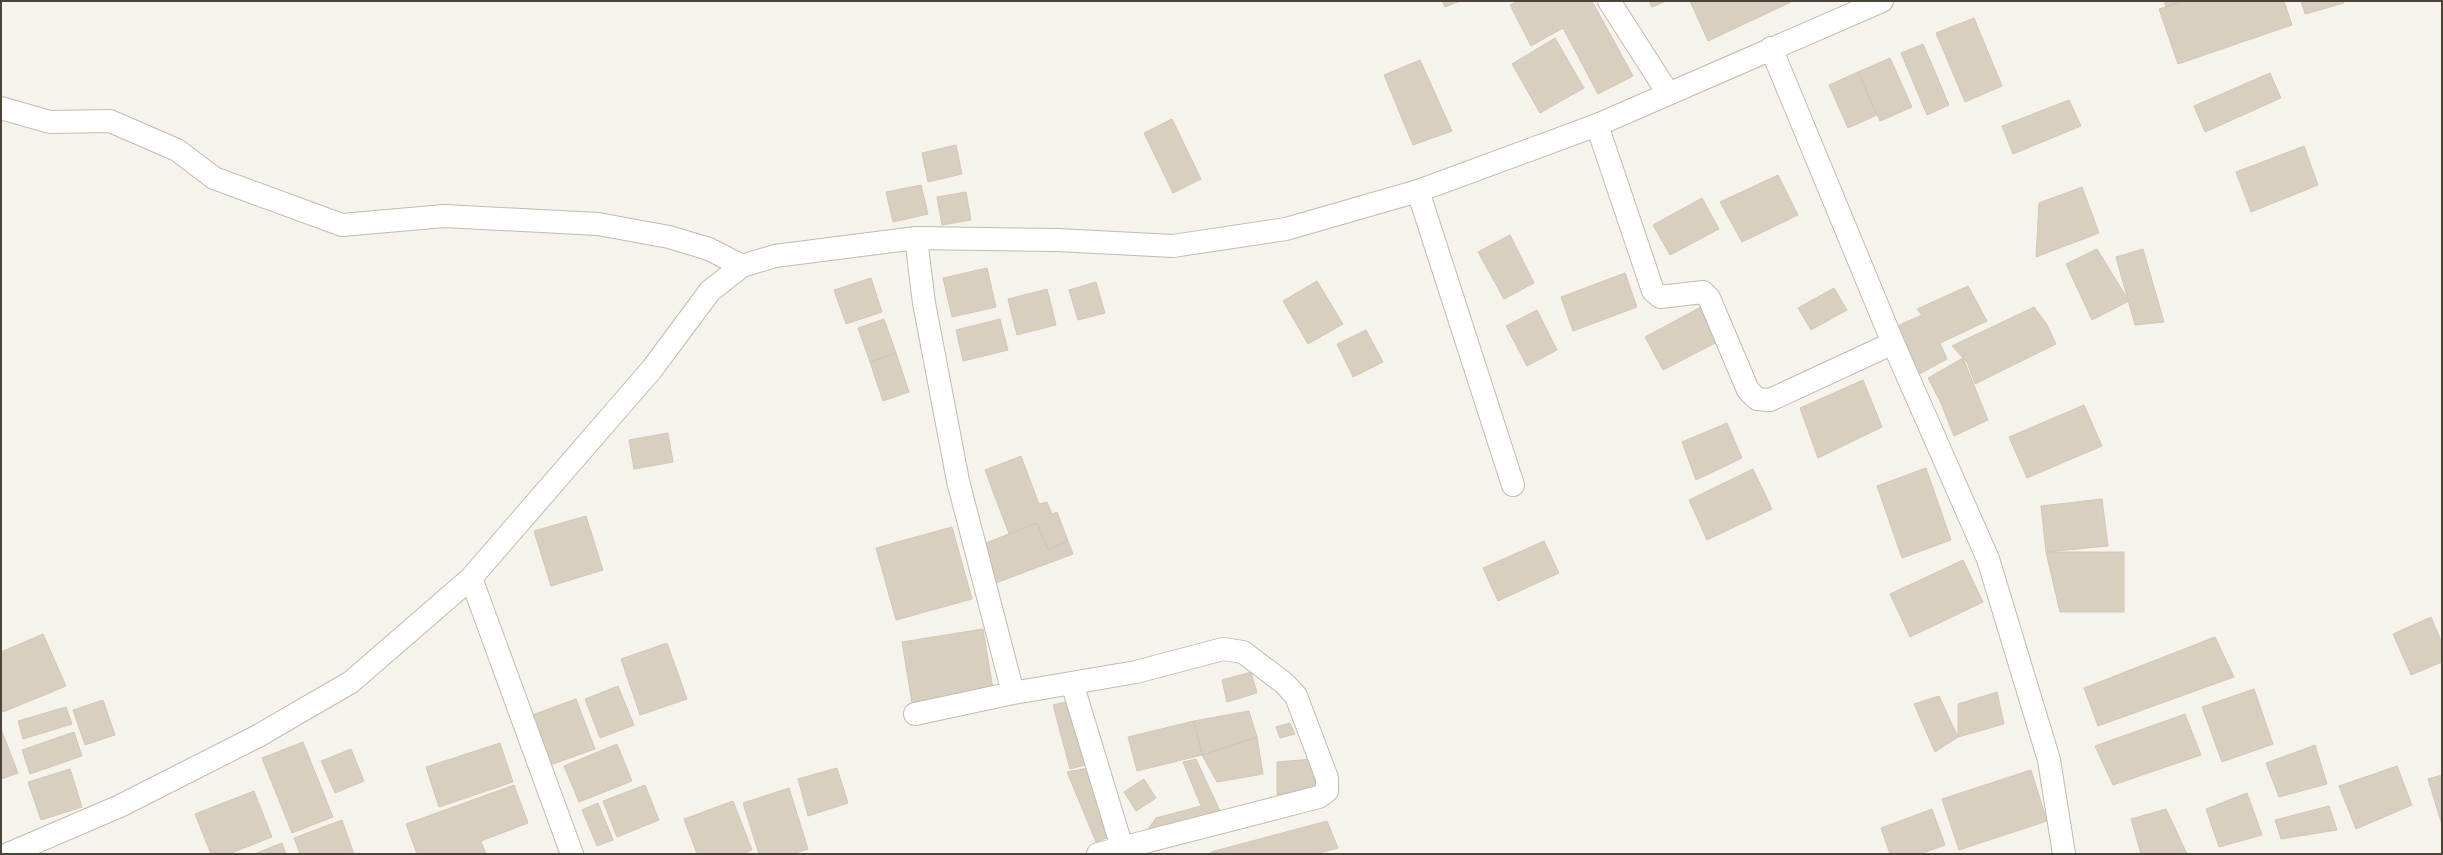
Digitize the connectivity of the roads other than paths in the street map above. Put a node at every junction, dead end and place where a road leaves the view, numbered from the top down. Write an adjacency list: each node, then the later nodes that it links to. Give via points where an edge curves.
1 (1609, 1): 4 (street)
2 (1882, 1): 3 (street)
3 (1771, 48): 4 (street); 10 (street)
4 (1668, 93): 6 (street)
5 (1, 108): 9 (street, via 50,122 110,121 177,150 214,178 342,225 444,216 598,224 669,237 709,249)
6 (1597, 125): 7 (street); 10 (street, via 1653,291 1660,297 1703,292 1709,298 1748,390 1757,399 1770,400)
7 (1418, 191): 8 (street, via 1286,229 1173,246 1057,240); 11 (street)
8 (916, 238): 9 (street, via 775,256); 14 (street, via 924,303 958,481)
9 (742, 266): 12 (street, via 710,291 652,369)
10 (1893, 344): 20 (street, via 1988,559 2049,760)
11 (1513, 485)
12 (471, 578): 17 (street, via 351,682 258,736 120,806); 18 (street)
13 (1072, 683): 14 (street); 16 (street); 16 (street, via 1136,672 1223,649 1244,652 1284,682 1296,696 1327,778 1327,791 1319,797)
14 (1013, 694): 15 (street)
15 (915, 714)
16 (1123, 851): 19 (street)
17 (8, 854)
18 (572, 854)
19 (1098, 854)
20 (2064, 854)

